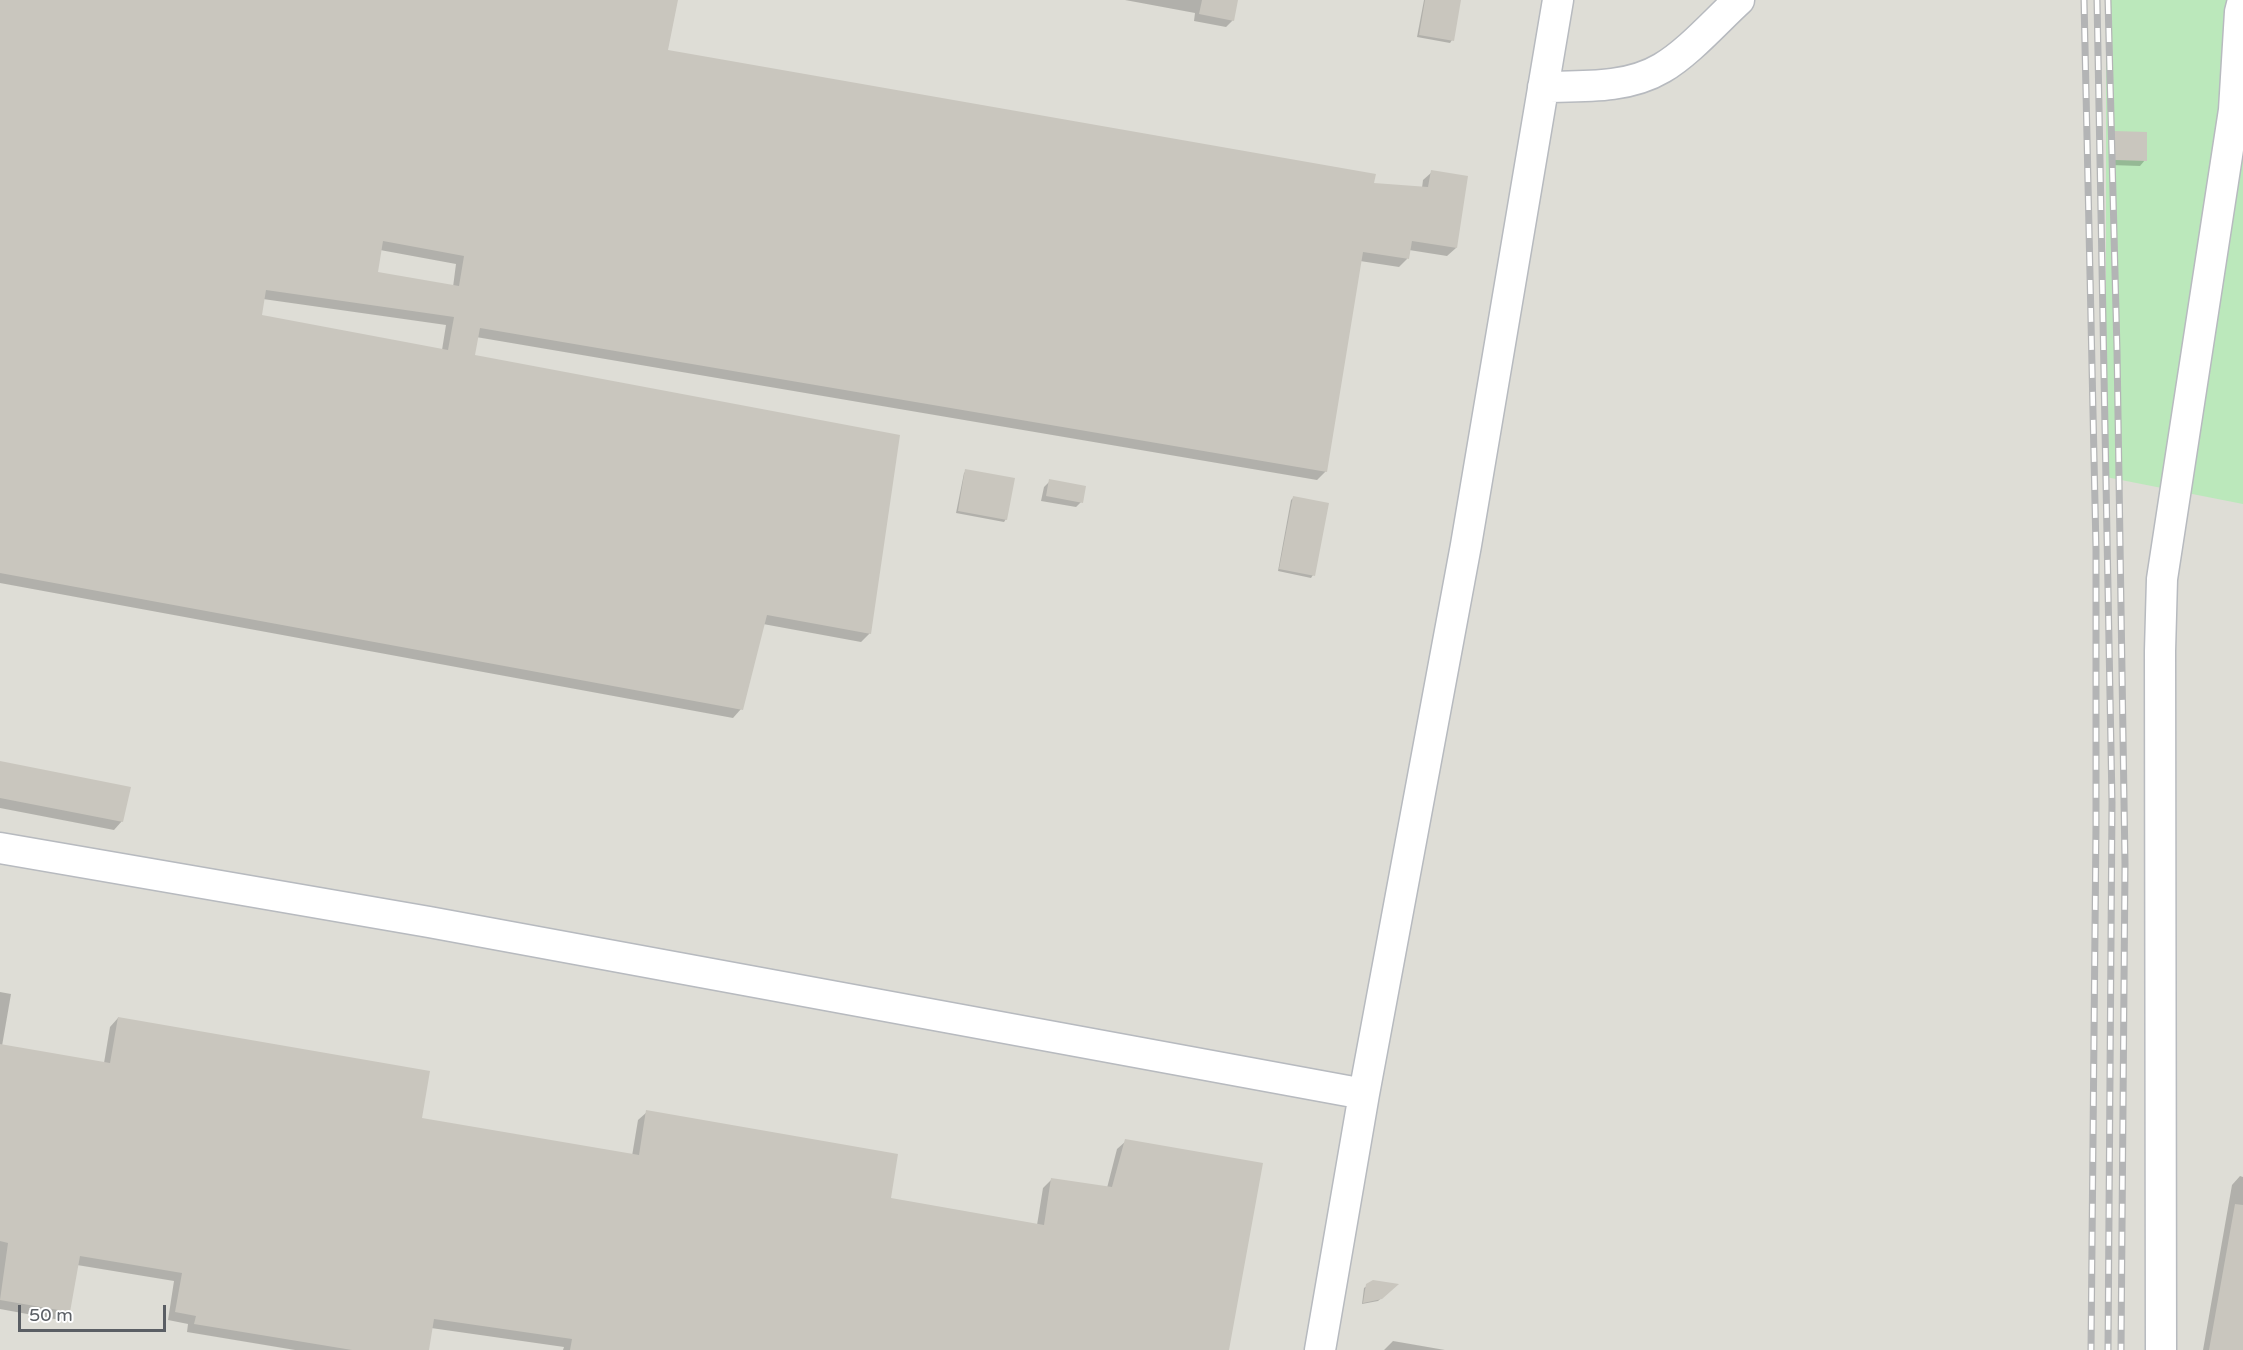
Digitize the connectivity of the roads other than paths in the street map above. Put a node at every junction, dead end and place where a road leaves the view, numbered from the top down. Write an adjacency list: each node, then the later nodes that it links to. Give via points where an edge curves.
1 (1558, 0): 4 (street)
2 (1739, 0): 4 (street, via 1662,68 1637,79 1600,85)
3 (2233, 4): 8 (street, via 2234,110 2162,579)
4 (1543, 87): 6 (street, via 1466,545)
5 (0, 848): 6 (street, via 429,922)
6 (1364, 1094): 7 (street)
7 (1320, 1350)
8 (2161, 1350)

